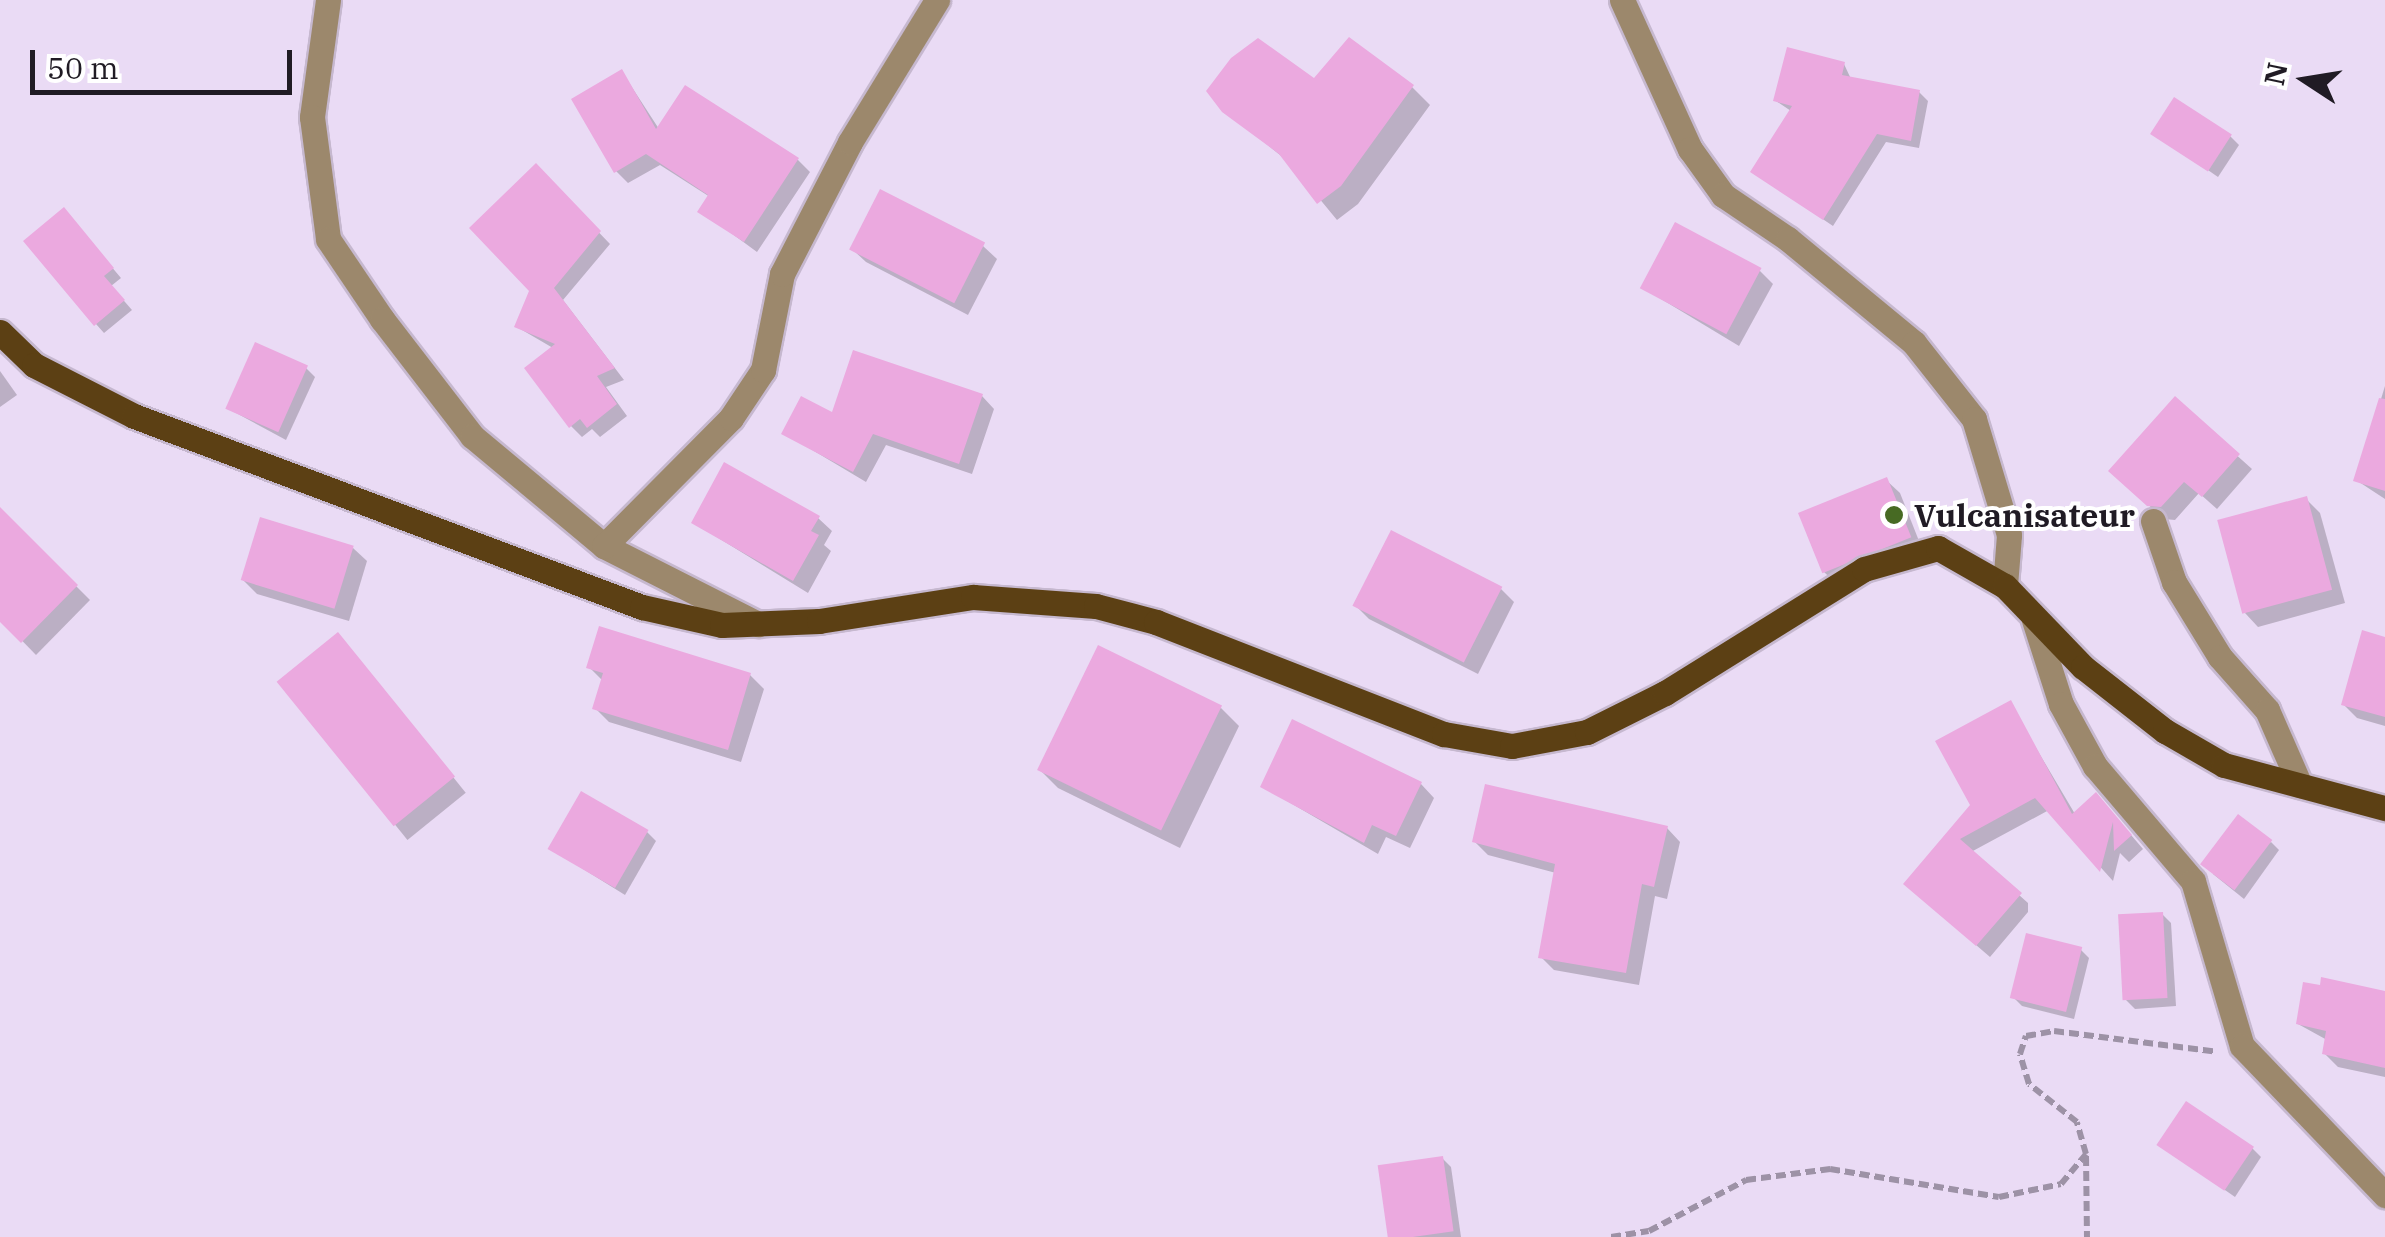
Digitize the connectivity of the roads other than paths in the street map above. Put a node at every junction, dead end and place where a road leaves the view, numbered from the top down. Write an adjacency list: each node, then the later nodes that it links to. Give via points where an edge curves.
1 (328, 0): 6 (street, via 312,117 328,238 472,436)
2 (937, 0): 6 (street, via 850,142 782,274 764,370 731,418)
3 (1622, 0): 7 (street, via 1690,149 1723,195 1914,342 1974,419 2010,535)
4 (0, 332): 9 (main road, via 34,365 134,416 642,607 722,624)
5 (2153, 521): 10 (street, via 2174,582 2220,657 2267,710)
6 (604, 546): 9 (street)
7 (2004, 586): 8 (main road); 9 (main road, via 1938,548 1908,552 1864,570 1665,694 1588,732 1512,746 1444,734 1156,622 1096,606 973,597)
8 (2034, 620): 10 (main road, via 2166,730 2224,764); 12 (street, via 2061,704 2094,766 2193,881 2242,1046)
9 (758, 624)
10 (2300, 785): 11 (main road)
11 (2385, 808)
12 (2385, 1194)

